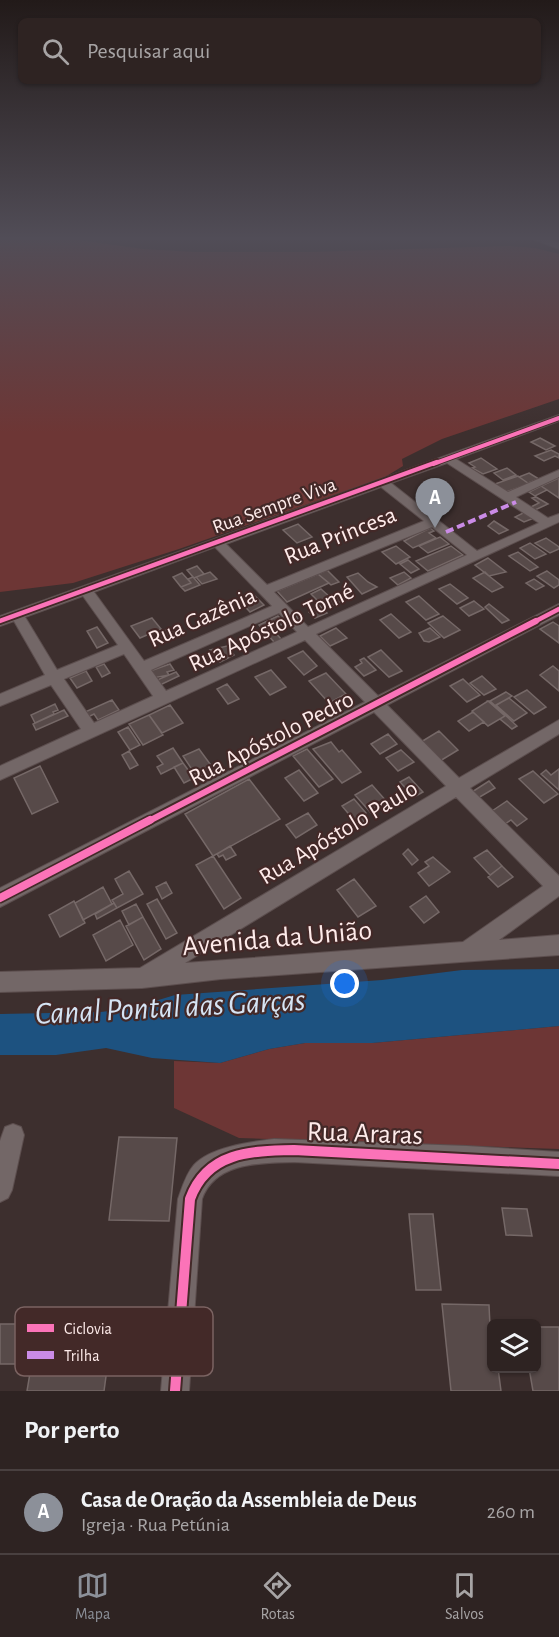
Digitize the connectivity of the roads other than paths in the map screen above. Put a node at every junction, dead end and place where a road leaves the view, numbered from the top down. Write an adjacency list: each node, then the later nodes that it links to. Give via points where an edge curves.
1 (559, 418): 2 (street, Rua Sempre Viva)
2 (547, 423): 3 (street); 4 (street, Rua Sempre Viva)
3 (559, 430)
4 (450, 460): 6 (street, Rua Sempre Viva); 7 (street)
5 (559, 473): 7 (street)
6 (385, 484): 9 (street); 10 (street, Rua Sempre Viva)
7 (507, 497): 8 (street)
8 (554, 521): 11 (street, Rua Apóstolo Tomé)
9 (433, 522): 11 (street); 13 (street, Rua Princesa)
10 (218, 543): 12 (street, Rua Sempre Viva); 13 (street)
11 (477, 557): 18 (street, Rua Apóstolo Tomé)
12 (86, 590): 16 (street, Rua Sempre Viva); 19 (street)
13 (265, 591): 14 (street)
14 (281, 607): 18 (street); 20 (street, Rua Gazênia)
15 (559, 609): 24 (street, Rua Apóstolo Pedro)
16 (17, 615): 17 (street, Rua Sempre Viva); 21 (street)
17 (0, 621)
18 (308, 635): 23 (street, Rua Apóstolo Tomé); 24 (street)
19 (127, 647): 20 (street); 21 (street)
20 (142, 668): 23 (street)
21 (54, 677): 22 (street); 26 (street)
22 (0, 700)
23 (164, 700): 26 (street, Rua Apóstolo Tomé)
24 (375, 704): 28 (street); 30 (street, Rua Apóstolo Pedro)
25 (559, 726): 28 (street, Rua Apóstolo Paulo)
26 (91, 731): 27 (street, Rua Apóstolo Tomé)
27 (2, 768)
28 (456, 788): 29 (street); 33 (street, Rua Apóstolo Paulo)
29 (558, 886): 32 (street)
30 (0, 898)
31 (559, 945): 32 (street, Avenida da União)
32 (466, 952): 33 (street, Avenida da União)
33 (142, 978): 34 (street, Avenida da União)
34 (0, 982)
35 (12, 1135): 37 (street)
36 (559, 1164): 38 (street, Rua Araras, via 289,1151 250,1153 214,1164 197,1179 190,1199)
37 (0, 1190)
38 (182, 1307)
39 (176, 1376): 40 (street, Rua Araras)
40 (175, 1391)

